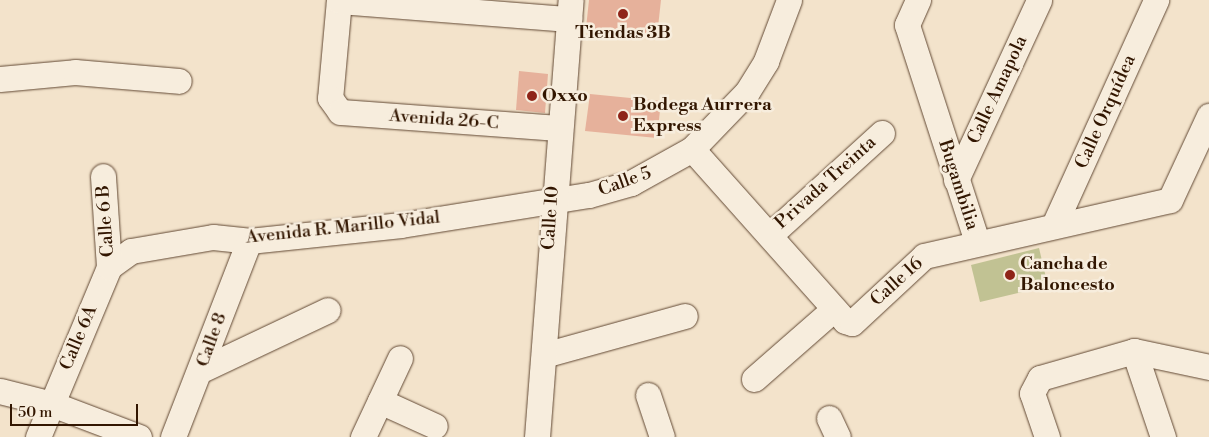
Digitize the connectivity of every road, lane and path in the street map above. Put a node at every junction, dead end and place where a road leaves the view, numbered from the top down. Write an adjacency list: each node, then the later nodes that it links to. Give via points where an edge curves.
1 (789, 0): 12 (street, Calle 5, via 766,61 747,92)
2 (917, 0): 14 (street, Bugambilia, via 907,25)
3 (1039, 0): 14 (street, Calle Amapola)
4 (1156, 0): 16 (street, Calle Orquídea)
5 (339, 1): 6 (street); 10 (street, Avenida 26-C, via 332,106 340,112)
6 (570, 9): 10 (street, Calle 10)
7 (0, 79): 8 (street, via 75,72)
8 (179, 82)
9 (1209, 116): 16 (street, Bugambilia, via 1170,200)
10 (559, 128): 15 (street, Calle 10)
11 (882, 132): 17 (street, Privada Treinta)
12 (692, 149): 15 (street, Calle 5, via 631,183); 17 (street, Privada Treinta)
13 (103, 176): 20 (street, Calle 6 B)
14 (956, 180): 19 (street, Bugambilia)
15 (552, 199): 18 (street, Avenida R. Marillo Vidal, via 401,225); 25 (street, Calle 10)
16 (1055, 223): 19 (street, Bugambilia)
17 (771, 234): 23 (street, Privada Treinta)
18 (248, 241): 20 (street, Avenida R. Marillo Vidal, via 213,237 131,251); 28 (street, Calle 8)
19 (977, 242): 23 (street, Calle 16, via 924,256)
20 (109, 267): 33 (street, Calle 6A)
21 (328, 310): 28 (street)
22 (685, 316): 25 (street)
23 (843, 316): 29 (street, Calle 16)
24 (1134, 351): 27 (street); 41 (street, via 1040,378 1032,393); 42 (street)
25 (544, 355): 39 (street, Calle 10)
26 (400, 358): 32 (street)
27 (1209, 368)
28 (202, 370): 37 (street, Calle 8)
29 (754, 379)
30 (0, 391): 33 (street)
31 (648, 395): 40 (street)
32 (380, 401): 34 (street); 38 (street)
33 (52, 404): 35 (street, Calle 6A); 36 (street)
34 (434, 426)
35 (38, 437)
36 (139, 437)
37 (173, 437)
38 (363, 437)
39 (536, 437)
40 (662, 437)
41 (1047, 437)
42 (1163, 437)

